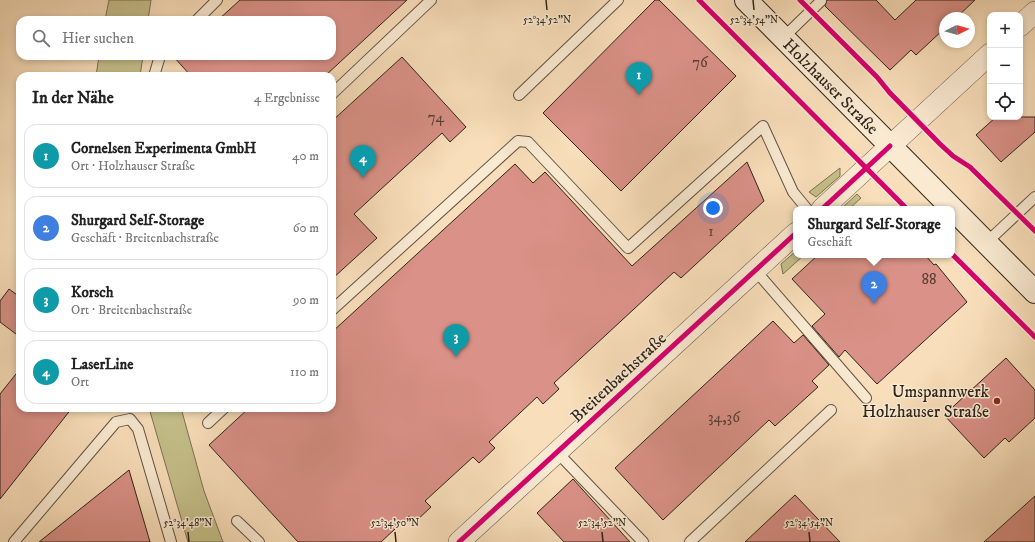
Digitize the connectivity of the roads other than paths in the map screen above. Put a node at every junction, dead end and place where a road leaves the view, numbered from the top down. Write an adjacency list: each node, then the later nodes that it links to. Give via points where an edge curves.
1 (217, 0): 7 (lane)
2 (431, 0): 13 (lane)
3 (618, 0): 14 (lane)
4 (746, 0): 9 (main road, Holzhauser Straße)
5 (821, 1): 9 (lane)
6 (1035, 12): 8 (street)
7 (201, 16)
8 (1023, 23)
9 (783, 38): 15 (main road, Holzhauser Straße)
10 (987, 57): 15 (street)
11 (159, 60): 12 (lane)
12 (155, 72)
13 (336, 90)
14 (519, 94)
15 (890, 146): 18 (street); 19 (main road, Holzhauser Straße)
16 (1035, 197): 22 (lane)
17 (805, 206): 25 (lane, via 793,192 764,126 628,248 528,142 518,141)
18 (825, 206)
19 (949, 206)
20 (955, 212): 22 (main road, Holzhauser Straße)
21 (793, 236): 23 (street, Breitenbachstraße)
22 (986, 243): 24 (main road, Holzhauser Straße)
23 (755, 270): 26 (lane); 30 (street, Breitenbachstraße)
24 (1035, 292)
25 (336, 306)
26 (866, 398)
27 (831, 410): 37 (lane)
28 (219, 412): 29 (lane)
29 (208, 422)
30 (557, 452): 35 (street, Breitenbachstraße); 36 (lane)
31 (237, 521): 34 (lane)
32 (14, 542): 33 (lane, via 116,422 130,419 138,429)
33 (171, 542)
34 (259, 542)
35 (459, 542)
36 (643, 542)
37 (690, 542)

